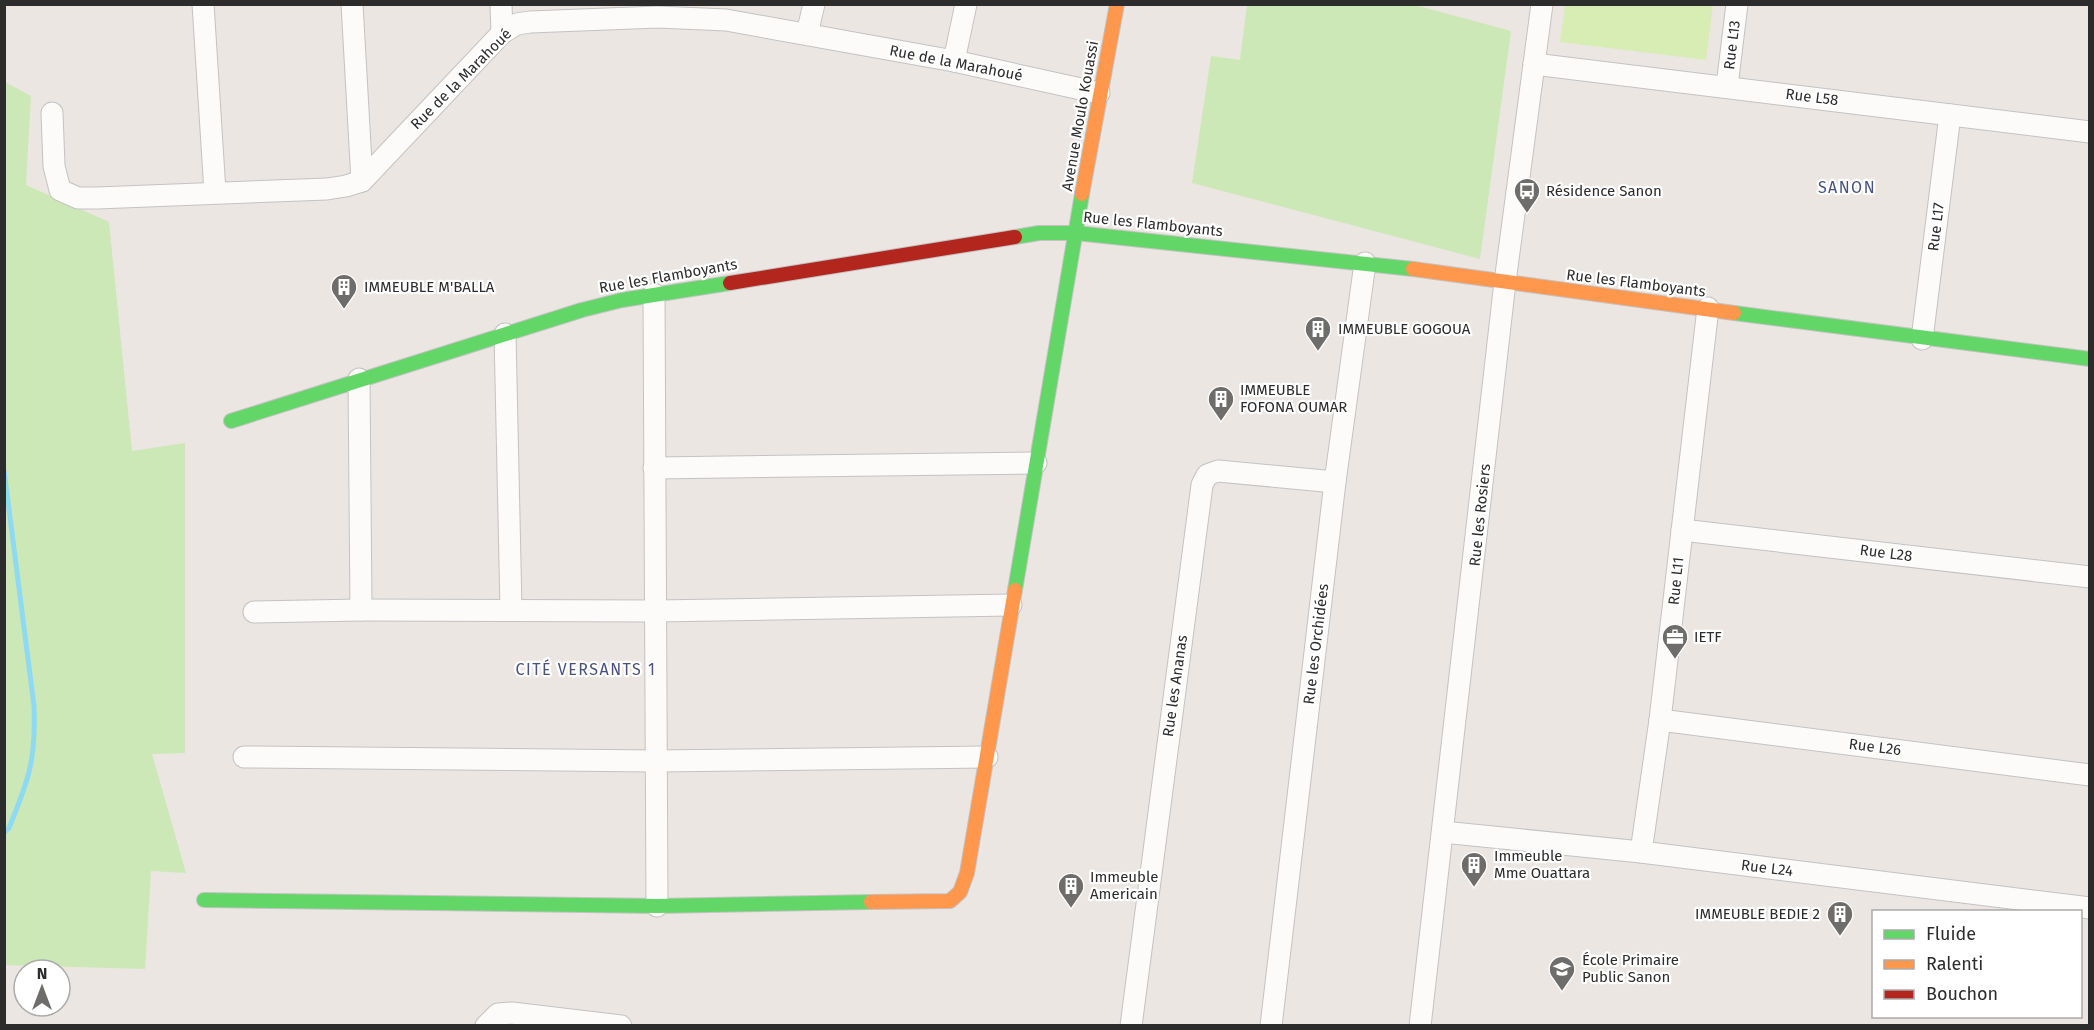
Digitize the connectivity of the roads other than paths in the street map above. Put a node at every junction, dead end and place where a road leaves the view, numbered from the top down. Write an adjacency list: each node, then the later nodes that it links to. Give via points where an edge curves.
1 (203, 4): 19 (street)
2 (352, 4): 18 (street)
3 (501, 4): 9 (street)
4 (814, 4): 10 (street)
5 (966, 4): 11 (street)
6 (1117, 4): 14 (street, Avenue Moulo Kouassi)
7 (1542, 4): 12 (street, Rue les Rosiers)
8 (1737, 4): 13 (street, Rue L13)
9 (502, 33): 10 (street, Rue de la Marahoué, via 530,22 694,17); 18 (street, Rue de la Marahoué)
10 (807, 34): 11 (street, Rue de la Marahoué)
11 (954, 61): 14 (street, Rue de la Marahoué)
12 (1534, 64): 13 (street, Rue L58); 22 (street, Rue les Rosiers)
13 (1727, 86): 16 (street, Rue L58)
14 (1099, 93): 20 (street, Avenue Moulo Kouassi)
15 (52, 113): 19 (street, via 56,178 60,190 67,194 97,198)
16 (1950, 115): 17 (street, Rue L58); 26 (street, Rue L17)
17 (2090, 132)
18 (362, 181): 19 (street, via 327,189)
19 (215, 192)
20 (1076, 233): 21 (street, Rue les Flamboyants); 23 (street, Rue les Flamboyants, via 997,239); 30 (street, Avenue Moulo Kouassi)
21 (1365, 263): 22 (street, Rue les Flamboyants); 32 (street, Rue les Orchidées)
22 (1505, 282): 24 (street, Rue les Flamboyants); 45 (street, Rue les Rosiers)
23 (654, 294): 25 (street, Rue les Flamboyants, via 582,310); 31 (street)
24 (1708, 308): 26 (street, Rue les Flamboyants); 33 (street, Rue L11)
25 (505, 334): 28 (street, Rue les Flamboyants); 36 (street)
26 (1922, 339): 27 (street, Rue les Flamboyants)
27 (2090, 359)
28 (359, 379): 29 (street, Rue les Flamboyants); 37 (street)
29 (231, 421)
30 (1036, 464): 31 (street); 35 (street, Avenue Moulo Kouassi)
31 (654, 468): 38 (street)
32 (1335, 482): 52 (street, Rue les Ananas, via 1218,471 1208,475 1202,484); 53 (street, Rue les Orchidées)
33 (1682, 530): 34 (street, Rue L28); 40 (street, Rue L11)
34 (2090, 578)
35 (1011, 605): 38 (street); 42 (street, Avenue Moulo Kouassi)
36 (511, 609): 37 (street); 38 (street)
37 (361, 610): 39 (street)
38 (657, 611): 43 (street)
39 (254, 612)
40 (1660, 720): 44 (street, Rue L26); 46 (street, Rue L11)
41 (244, 757): 43 (street)
42 (987, 757): 43 (street); 48 (street, Avenue Moulo Kouassi, via 962,892 950,901)
43 (656, 761): 48 (street)
44 (2090, 775)
45 (1443, 832): 46 (street, Rue L24); 54 (street, Rue les Rosiers)
46 (1641, 852): 49 (street, Rue L24)
47 (204, 900): 48 (street, Avenue Moulo Kouassi)
48 (657, 906)
49 (2090, 908)
50 (486, 1026): 51 (street, via 498,1014 512,1013)
51 (621, 1026)
52 (1131, 1026)
53 (1271, 1026)
54 (1420, 1026)

